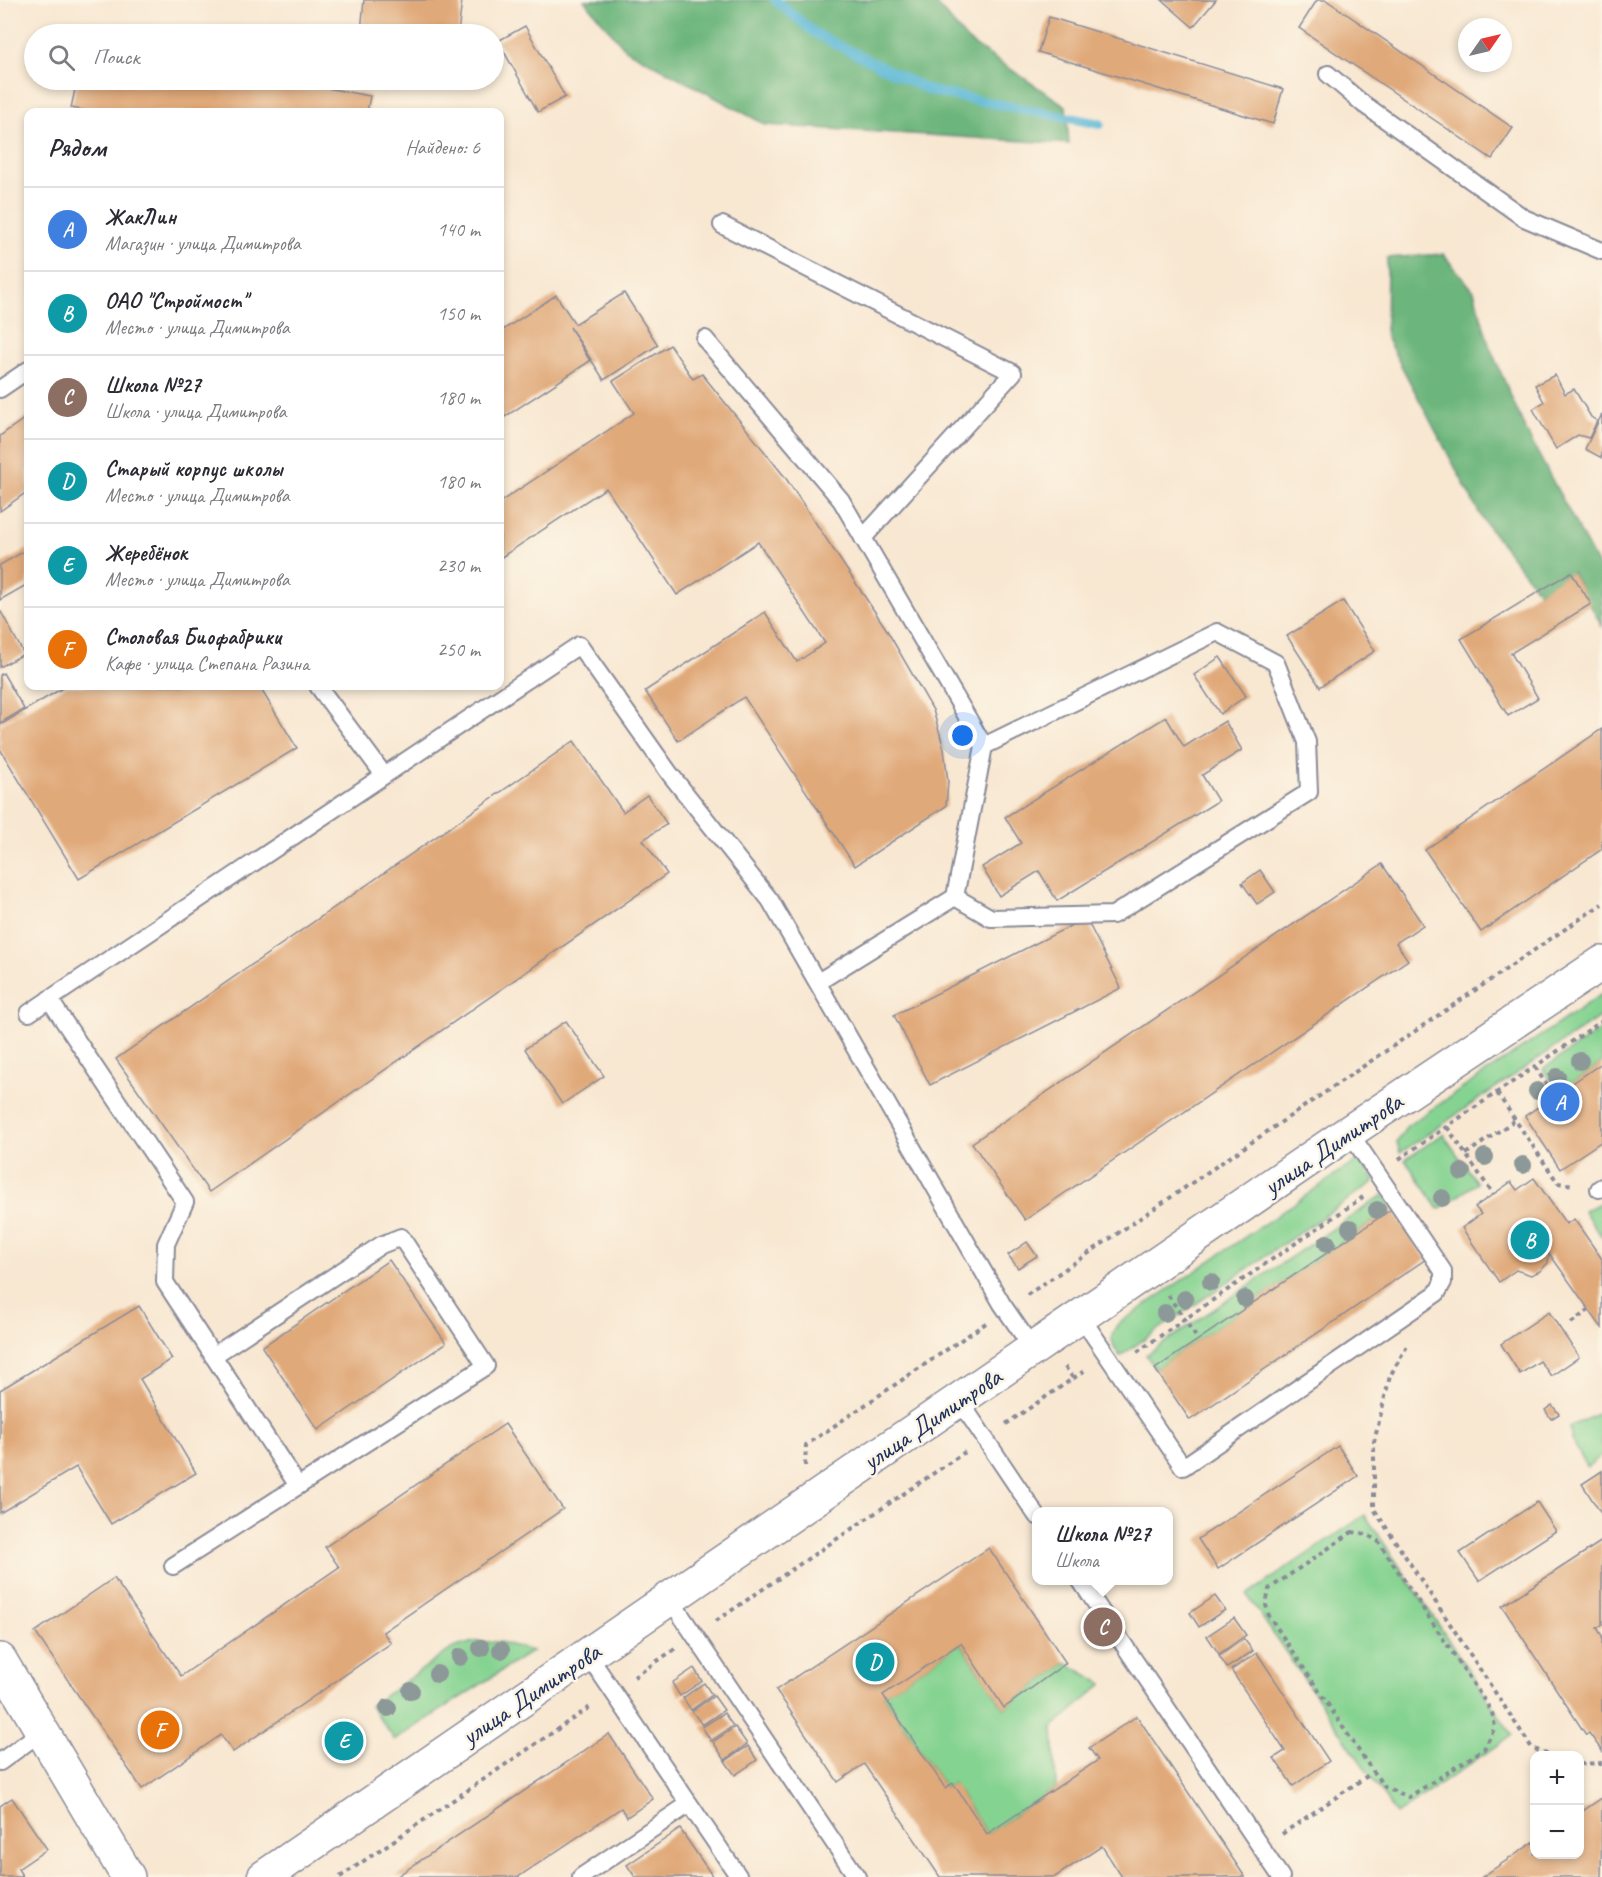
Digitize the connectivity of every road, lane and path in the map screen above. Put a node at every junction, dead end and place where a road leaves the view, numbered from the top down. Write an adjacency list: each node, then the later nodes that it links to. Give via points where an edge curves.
1 (1328, 74): 3 (lane, via 1362,103 1524,218)
2 (722, 225): 7 (lane, via 1013,373)
3 (1602, 251)
4 (705, 339): 7 (lane, via 841,500)
5 (24, 373): 6 (lane)
6 (0, 389)
7 (862, 538): 9 (lane)
8 (321, 690): 10 (lane)
9 (984, 746): 11 (lane); 11 (lane, via 1217,632 1276,663 1308,742 1309,792 1113,915 991,918)
10 (384, 775): 13 (lane, via 579,645 670,774 771,900); 14 (lane)
11 (955, 897): 13 (lane)
12 (1602, 963): 22 (main road, улица Димитрова)
13 (818, 982): 34 (lane, via 1002,1304)
14 (49, 999): 15 (lane); 35 (lane, via 185,1202 166,1244 165,1282)
15 (29, 1013)
16 (1602, 1021): 17 (path)
17 (1535, 1067): 18 (path); 19 (path)
18 (1497, 1093): 20 (path); 21 (path)
19 (1554, 1096)
20 (1515, 1120): 23 (path); 25 (path, via 1558,1183)
21 (1447, 1126): 23 (path); 24 (path)
22 (1349, 1132): 24 (lane); 29 (main road, улица Димитрова)
23 (1466, 1154): 26 (path)
24 (1380, 1179): 30 (path); 36 (lane, via 1443,1271 1437,1293 1183,1467)
25 (1600, 1188)
26 (1493, 1194)
27 (1166, 1292): 30 (path)
28 (1589, 1310): 31 (path)
29 (1081, 1317): 34 (main road, улица Димитрова); 36 (lane)
30 (1184, 1320): 32 (path); 36 (path)
31 (1571, 1323)
32 (1198, 1340)
33 (1408, 1345): 49 (path, via 1390,1376 1374,1442 1374,1509 1532,1748)
34 (1033, 1349): 37 (main road, улица Димитрова)
35 (213, 1356): 39 (lane); 39 (lane, via 381,1245 401,1237 486,1366)
36 (1111, 1361): 38 (path)
37 (959, 1400): 38 (lane); 43 (main road, улица Димитрова)
38 (985, 1438): 40 (lane); 44 (path)
39 (298, 1486): 41 (lane)
40 (1032, 1508)
41 (172, 1566)
42 (1083, 1585): 55 (lane)
43 (670, 1599): 44 (lane); 45 (main road, улица Димитрова)
44 (695, 1636): 47 (path); 61 (lane)
45 (588, 1655): 47 (lane); 56 (main road, улица Димитрова)
46 (0, 1660): 48 (main road)
47 (613, 1691): 54 (lane); 58 (path)
48 (41, 1732): 50 (lane); 57 (main road)
49 (1540, 1751)
50 (0, 1762)
51 (1602, 1763): 52 (path)
52 (1584, 1764)
53 (1373, 1772): 53 (path, via 1269,1616 1266,1605 1269,1589 1352,1532 1378,1541 1492,1712 1494,1727 1484,1749 1409,1797 1385,1787); 55 (path)
54 (689, 1804): 59 (lane); 60 (lane)
55 (1262, 1849): 62 (lane)
56 (278, 1873)
57 (128, 1877)
58 (340, 1877)
59 (581, 1877)
60 (740, 1877)
61 (857, 1877)
62 (1281, 1877)

